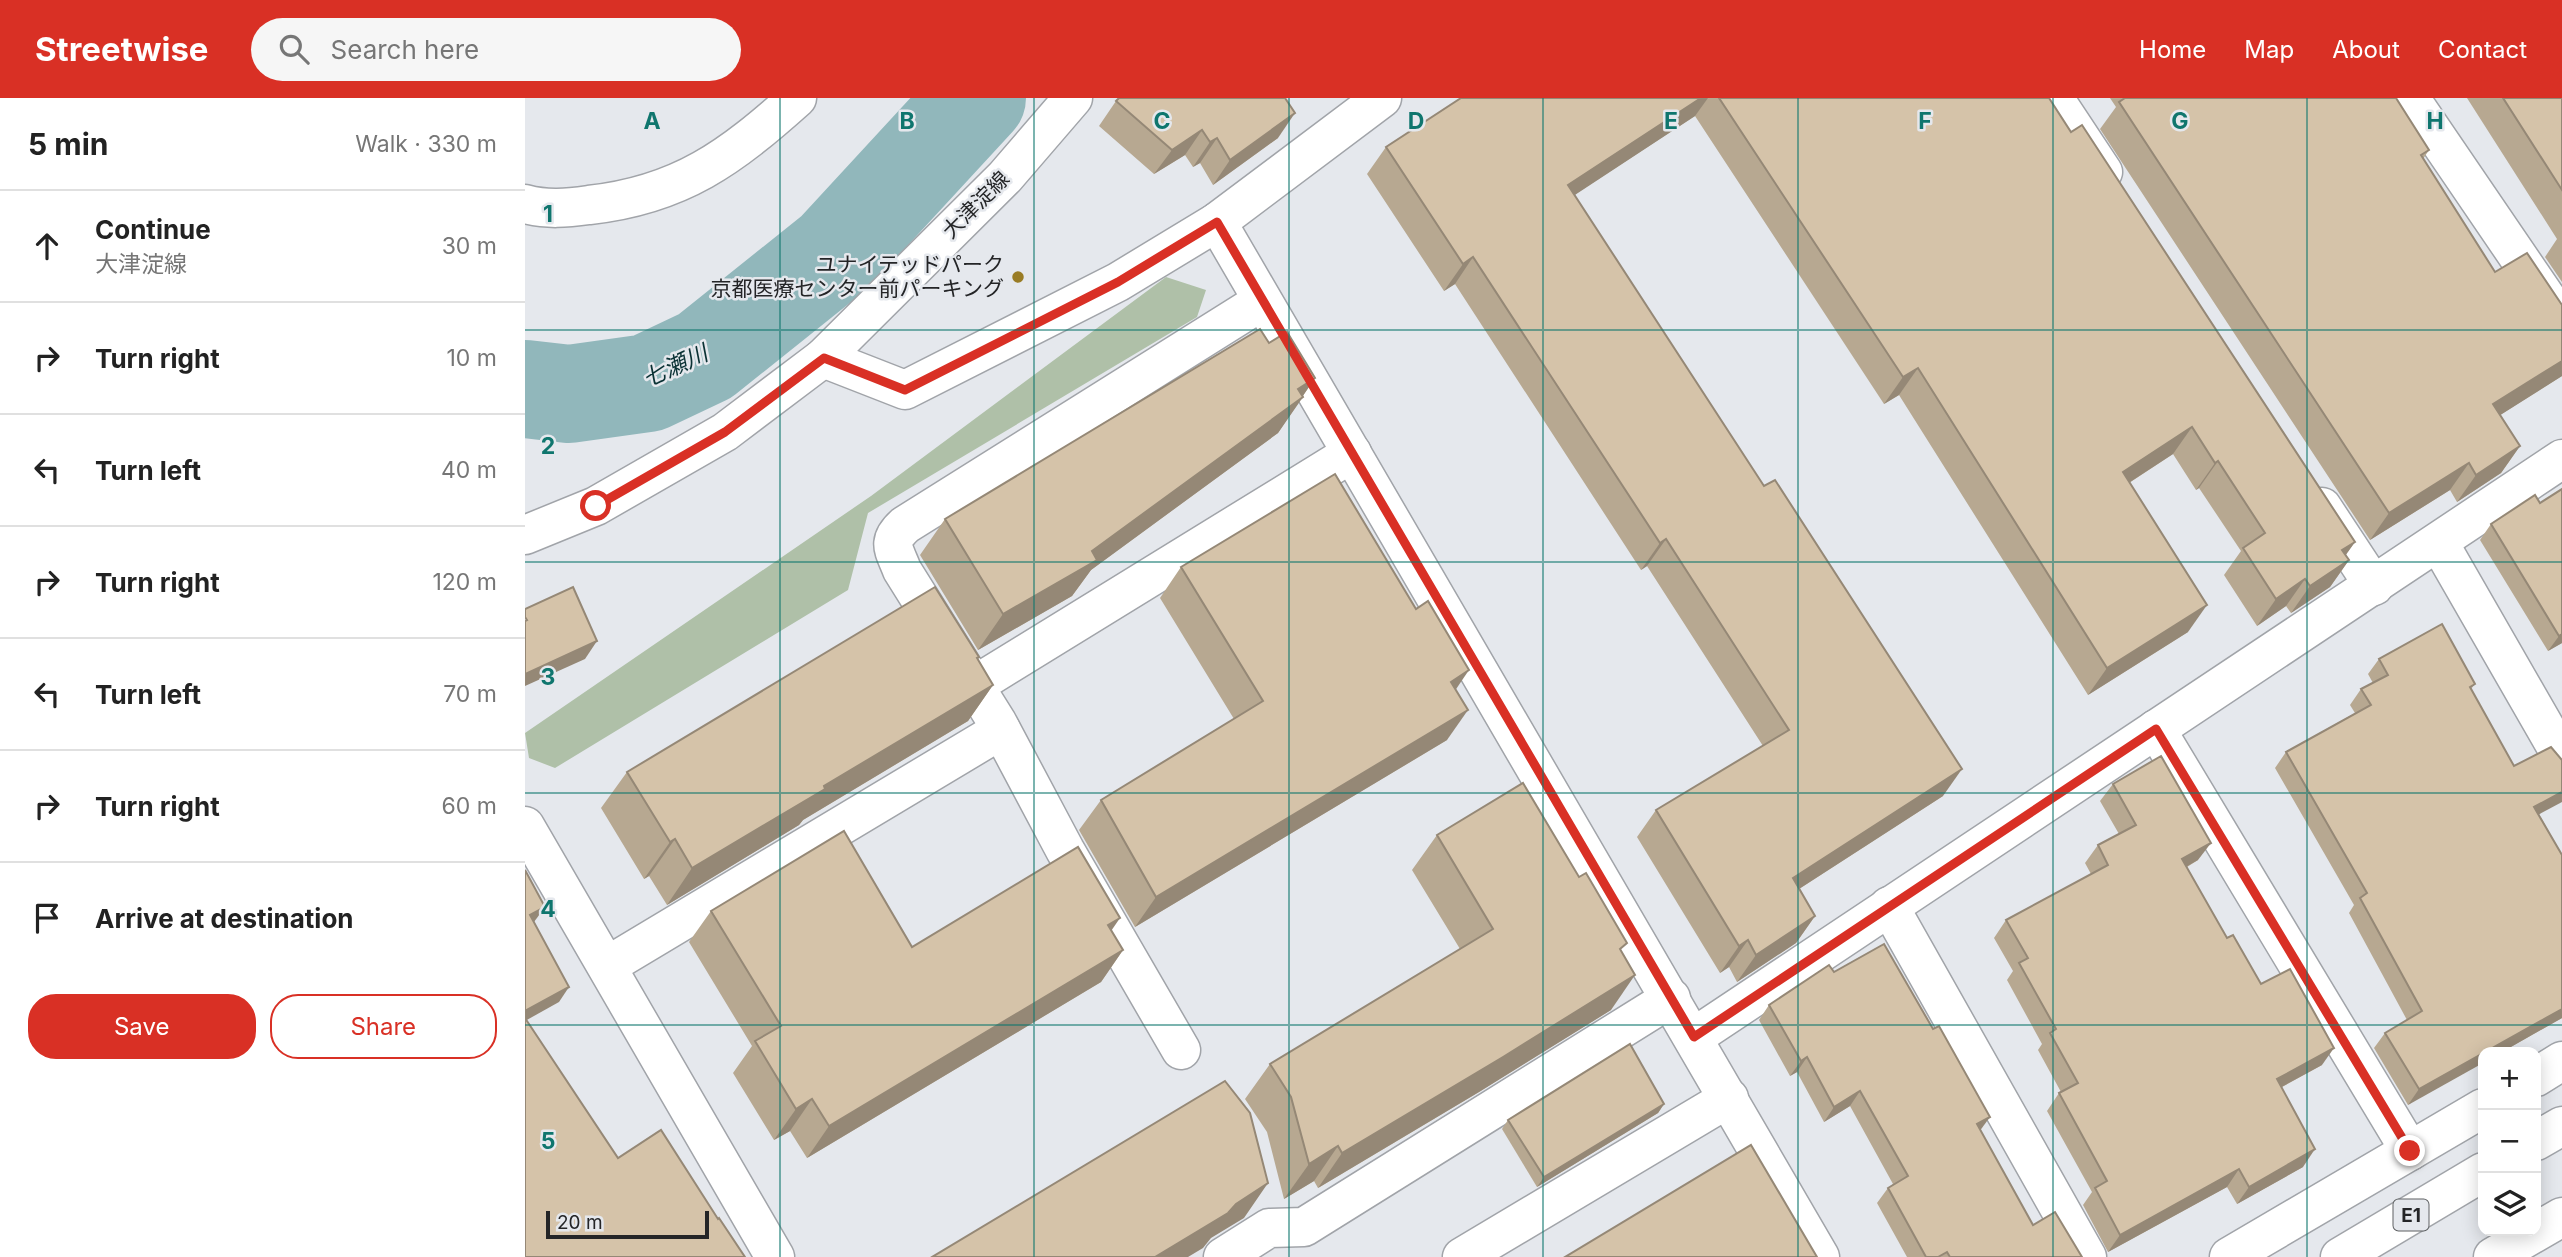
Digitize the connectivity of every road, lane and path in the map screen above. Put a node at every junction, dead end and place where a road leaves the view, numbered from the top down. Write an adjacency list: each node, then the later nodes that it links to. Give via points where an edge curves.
1 (797, 98): 7 (main road, via 729,155 683,181 600,204 543,209)
2 (1073, 98): 11 (main road, 大津淀線, via 1005,177)
3 (1382, 98): 8 (main road)
4 (2054, 98): 6 (main road)
5 (2410, 98): 10 (main road)
6 (2123, 202)
7 (525, 204)
8 (1217, 222): 9 (main road); 11 (main road, via 1118,282 905,390)
9 (1262, 301): 12 (main road); 18 (main road, via 896,534 892,547 902,570)
10 (2562, 321)
11 (824, 358): 15 (main road, 大津淀線, via 725,432 596,506)
12 (1352, 453): 18 (main road); 25 (main road)
13 (2562, 459): 16 (main road)
14 (2305, 481): 17 (main road)
15 (525, 535)
16 (2439, 542): 17 (main road); 21 (main road)
17 (2374, 586): 19 (main road)
18 (975, 685): 20 (main road)
19 (2156, 729): 23 (main road); 34 (main road)
20 (1001, 730): 24 (main road); 27 (main road)
21 (2562, 757)
22 (525, 826): 24 (main road)
23 (1889, 906): 26 (main road); 43 (main road)
24 (607, 966): 39 (main road)
25 (1671, 998): 26 (main road); 38 (main road, via 1304,1227)
26 (1694, 1037): 30 (main road)
27 (1181, 1050)
28 (2562, 1061): 29 (main road)
29 (2541, 1074)
30 (1729, 1098): 41 (main road); 42 (main road)
31 (2480, 1110): 34 (main road)
32 (2562, 1126): 33 (main road)
33 (2541, 1139)
34 (2410, 1151): 44 (main road)
35 (2481, 1173): 45 (main road, E1)
36 (1259, 1190): 38 (main road)
37 (2562, 1217): 46 (main road)
38 (1269, 1228): 40 (main road)
39 (775, 1257)
40 (1223, 1257)
41 (1462, 1257)
42 (1820, 1257)
43 (2087, 1257)
44 (2228, 1257)
45 (2340, 1257)
46 (2493, 1257)

